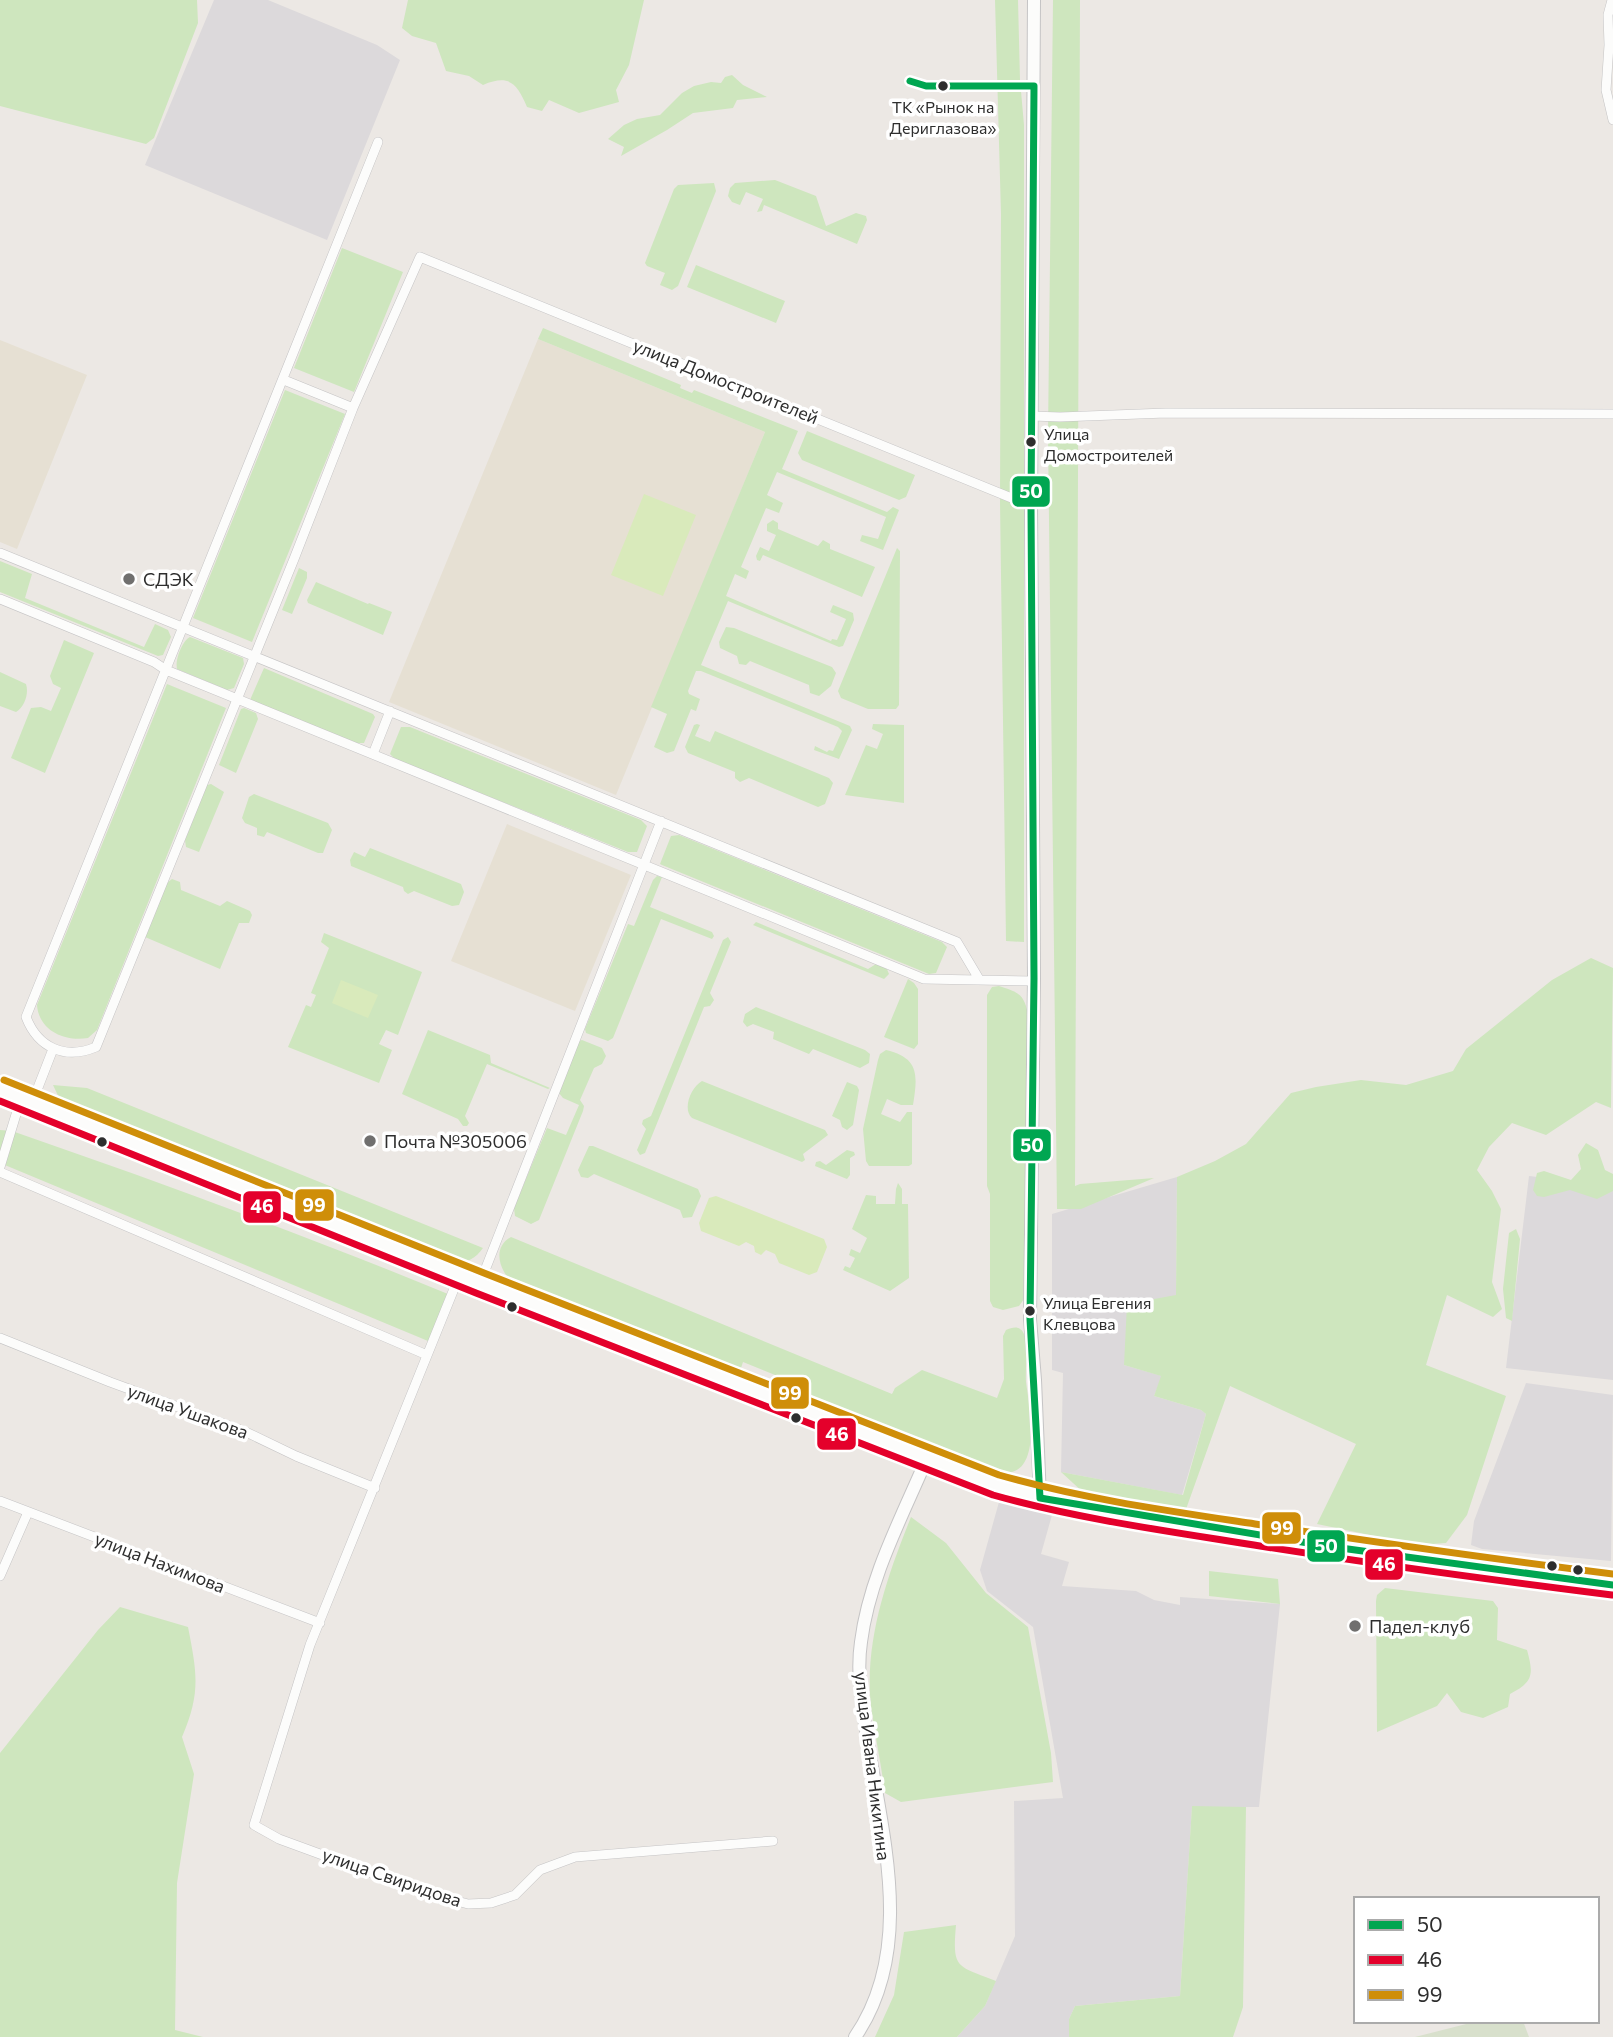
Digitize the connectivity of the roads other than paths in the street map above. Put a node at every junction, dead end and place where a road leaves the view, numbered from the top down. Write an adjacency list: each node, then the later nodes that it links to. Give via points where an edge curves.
1 (1034, 0): 8 (main road)
2 (1612, 0): 3 (street, via 1606,90)
3 (1613, 120)
4 (378, 142): 5 (street)
5 (284, 380): 6 (street); 12 (street)
6 (353, 408): 9 (street, улица Домостроителей, via 420,257); 13 (street)
7 (1613, 414): 8 (street)
8 (1032, 416): 9 (main road)
9 (1031, 506): 21 (main road)
10 (0, 553): 12 (street)
11 (0, 599): 14 (street)
12 (183, 627): 13 (street); 14 (street)
13 (255, 656): 15 (street); 16 (street)
14 (166, 670): 15 (street); 22 (street, via 26,1017 38,1040)
15 (237, 699): 17 (street); 22 (street, via 96,1047 71,1053)
16 (390, 711): 17 (street); 18 (street)
17 (373, 754): 19 (street)
18 (661, 821): 19 (street); 20 (street, via 957,942)
19 (644, 864): 20 (street, via 925,979); 27 (street)
20 (979, 979): 21 (street)
21 (1034, 981): 32 (main road, via 1030,1319)
22 (53, 1049): 24 (street)
23 (0, 1090): 24 (main road)
24 (26, 1100): 25 (street); 26 (main road)
25 (0, 1170): 29 (street)
26 (460, 1274): 27 (main road); 29 (street)
27 (480, 1283): 30 (main road)
28 (0, 1338): 31 (street, улица Ушакова, via 246,1432)
29 (427, 1355): 31 (street)
30 (927, 1458): 32 (main road); 39 (main road, улица Ивана Никитина, via 876,1580 860,1644 864,1721 890,1895 886,1958)
31 (375, 1488): 37 (street)
32 (1040, 1498): 36 (main road, via 1465,1567)
33 (0, 1501): 34 (street, улица Нахимова)
34 (28, 1512): 35 (street); 37 (street, улица Нахимова)
35 (0, 1576)
36 (1613, 1585)
37 (320, 1623): 38 (street, улица Свиридова, via 254,1825 279,1839 468,1904 515,1895 540,1870 575,1857)
38 (773, 1841)
39 (855, 2037)

